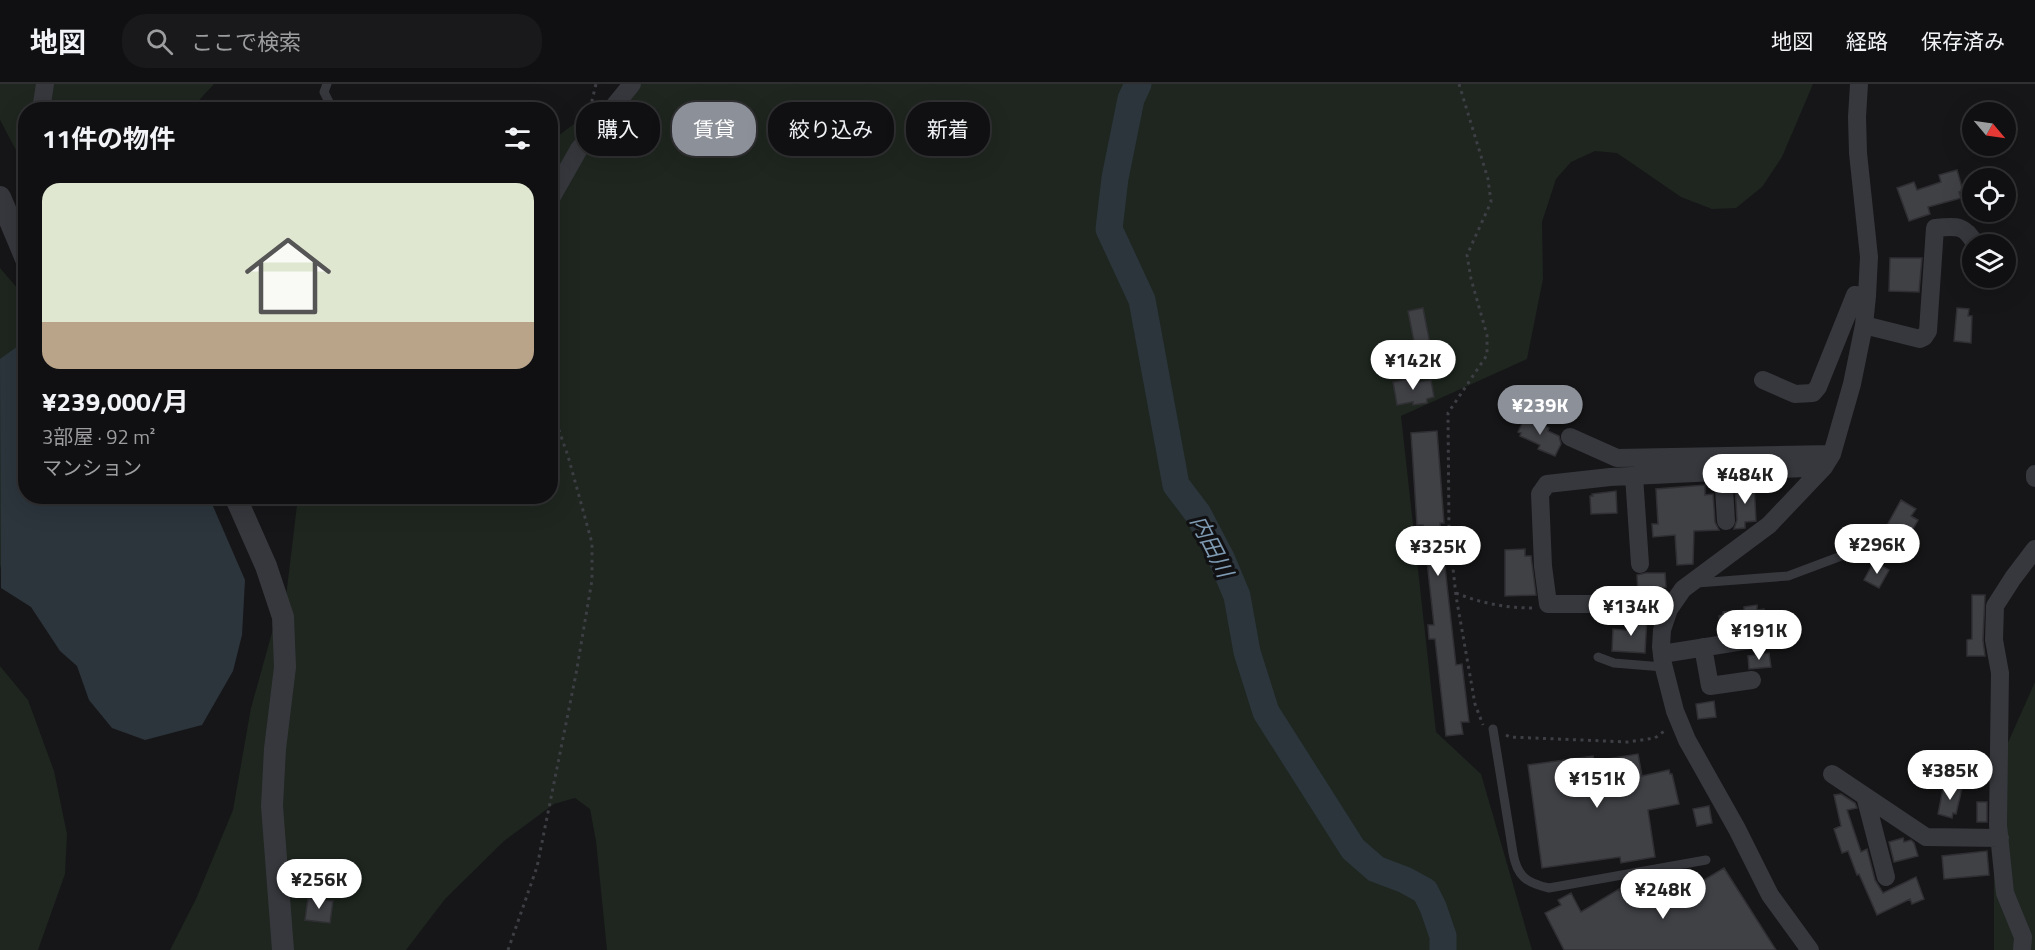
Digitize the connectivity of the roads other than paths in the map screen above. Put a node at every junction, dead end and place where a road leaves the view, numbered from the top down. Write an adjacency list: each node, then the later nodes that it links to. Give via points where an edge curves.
1 (45, 84): 5 (street)
2 (327, 84): 6 (lane, via 324,92)
3 (632, 84): 7 (street, via 579,150)
4 (1859, 84): 11 (street, via 1858,153 1869,257)
5 (42, 102)
6 (329, 102)
7 (558, 186)
8 (0, 197): 10 (street)
9 (1969, 234): 12 (street, via 1956,226 1935,228 1928,331 1924,337)
10 (18, 240)
11 (1868, 296): 12 (street); 13 (street, via 1855,295 1813,393 1795,394)
12 (1864, 325): 15 (street, via 1852,384)
13 (1763, 380)
14 (1570, 437): 15 (street, via 1617,458)
15 (1828, 461): 16 (street); 23 (street, via 1769,525)
16 (1723, 472): 17 (street); 19 (street)
17 (1634, 476): 22 (street); 24 (street, via 1546,484 1540,494 1548,604)
18 (239, 504): 36 (street, via 283,617 285,667 274,749 272,806)
19 (1726, 521)
20 (2035, 549): 33 (street, via 1995,606 1994,640 2000,673)
21 (1864, 551): 23 (lane, via 1788,576)
22 (1640, 564)
23 (1691, 583): 24 (street)
24 (1673, 604): 28 (street, via 1662,630)
25 (1750, 640): 26 (street)
26 (1703, 647): 28 (street); 29 (street, via 1710,686)
27 (1598, 657): 28 (lane, via 1614,663)
28 (1663, 661): 37 (street, via 1678,722 1770,895)
29 (1752, 680)
30 (1493, 729): 34 (lane, via 1513,853 1522,877 1549,888)
31 (1832, 774): 32 (street)
32 (1865, 796): 33 (street, via 1926,837); 35 (street)
33 (2000, 838): 38 (street, via 2005,893 2023,937)
34 (1706, 860)
35 (1886, 877)
36 (283, 950)
37 (1810, 950)
38 (2022, 950)

